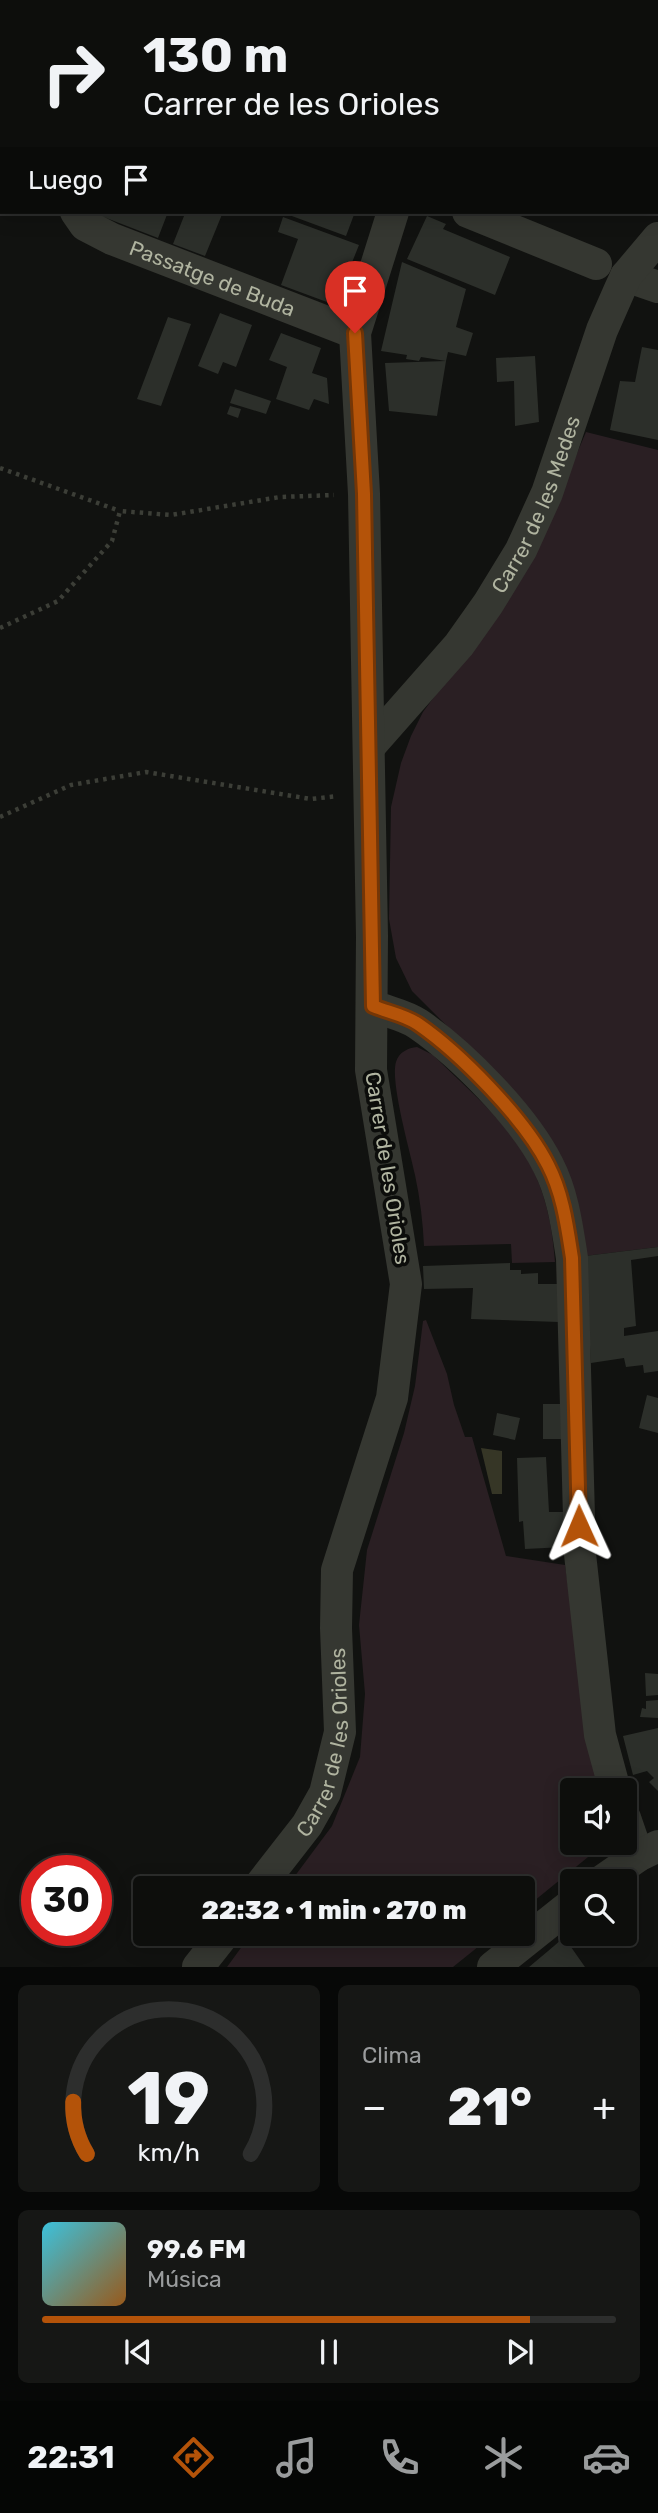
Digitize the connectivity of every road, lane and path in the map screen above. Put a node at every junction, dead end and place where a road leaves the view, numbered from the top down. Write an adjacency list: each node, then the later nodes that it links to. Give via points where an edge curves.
1 (77, 214): 8 (street, Passatge de Buda, via 85,225 112,239)
2 (392, 214): 8 (street, Carrer de les Orioles)
3 (473, 214): 5 (street)
4 (658, 238): 6 (street, Carrer de les Medes)
5 (596, 264)
6 (626, 276): 7 (street); 13 (street, Carrer de les Medes, via 547,493 521,550 459,645)
7 (658, 287)
8 (355, 333): 10 (street, Carrer de les Orioles)
9 (0, 468): 11 (path)
10 (364, 494): 11 (path, via 280,497 171,515); 13 (street, Carrer de les Orioles)
11 (120, 511): 12 (path, via 112,541 58,601)
12 (0, 628)
13 (370, 746): 14 (street, Carrer de les Orioles)
14 (370, 792): 15 (path, via 311,799 146,772 71,785); 16 (street, Carrer de les Orioles)
15 (0, 817)
16 (373, 1006): 17 (street, via 416,1022 466,1064 516,1117 548,1164 558,1190 572,1258 580,1554 600,1735); 21 (street, Carrer de les Orioles, via 371,1070 406,1284 392,1398 337,1570 341,1732 325,1793)
17 (612, 1778)
18 (637, 1835): 19 (street)
19 (648, 1851): 20 (street)
20 (620, 1869)
21 (267, 1876)
22 (560, 1914): 25 (street)
23 (215, 1946): 24 (street)
24 (198, 1967)
25 (493, 1967)

